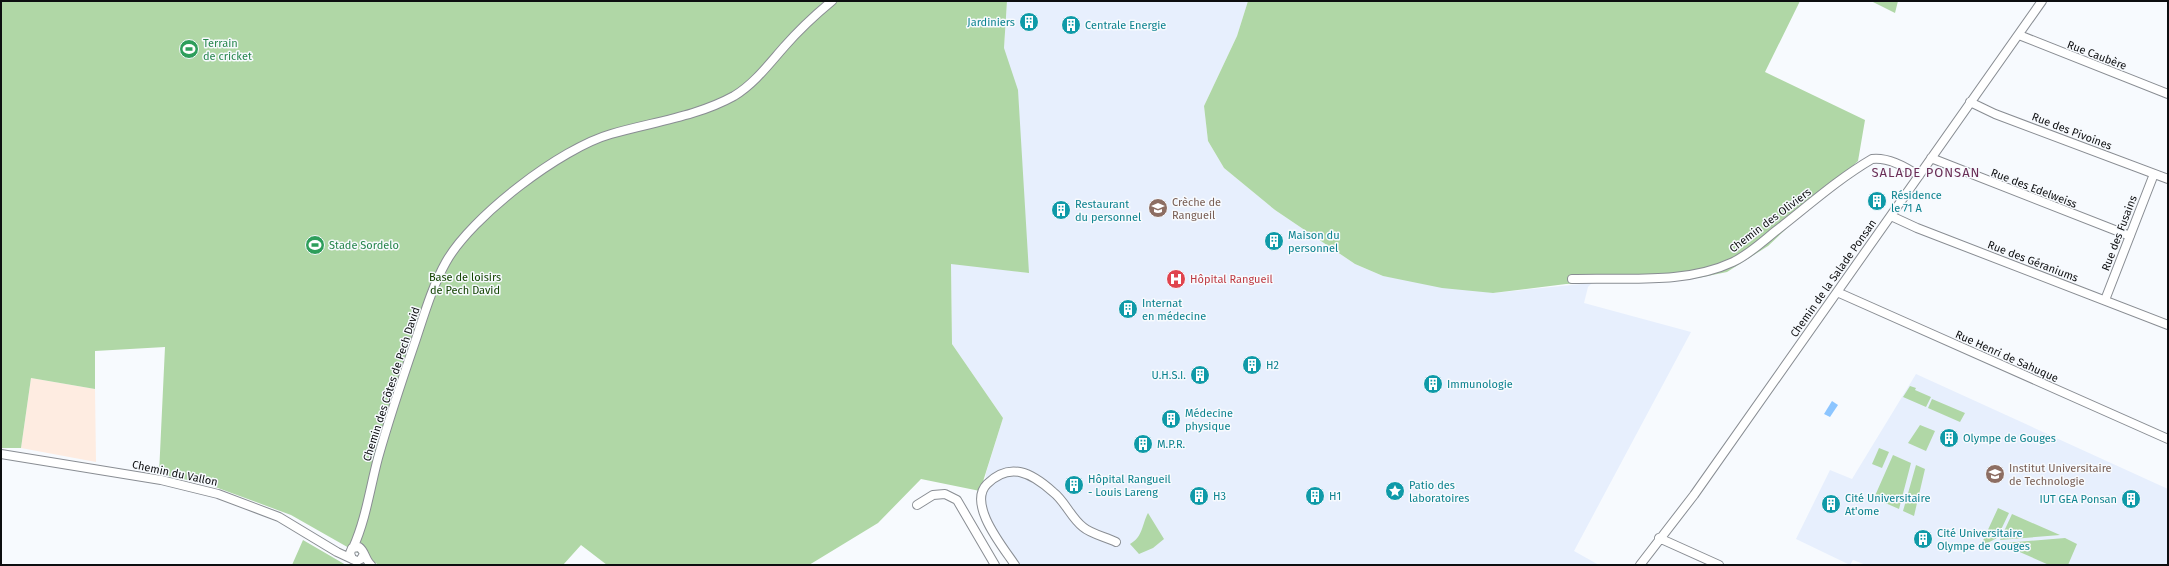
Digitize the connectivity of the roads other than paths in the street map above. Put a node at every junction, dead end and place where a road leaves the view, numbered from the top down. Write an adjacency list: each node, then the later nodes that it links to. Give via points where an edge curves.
1 (832, 1): 19 (street, Chemin des Côtes de Pech David, via 736,94 710,107 608,134 576,148 529,179 476,224 447,261 427,307 386,428)
2 (2042, 1): 3 (street, Chemin de la Salade Ponsan)
3 (2019, 35): 4 (street, Rue Caubère); 5 (street, Chemin de la Salade Ponsan)
4 (2168, 94)
5 (1970, 102): 6 (street, Chemin de la Salade Ponsan); 7 (street, Rue des Pivoines, via 1995,114)
6 (1931, 158): 8 (street, Chemin de la Salade Ponsan); 11 (street, Rue des Edelweiss)
7 (2154, 174): 9 (street, Rue des Pivoines); 11 (street, Rue des Fusains)
8 (1919, 176): 10 (street, Chemin de la Salade Ponsan); 12 (street, Chemin des Oliviers, via 1893,162 1872,159 1821,195 1749,252 1733,262 1714,269 1662,278)
9 (2168, 179)
10 (1890, 216): 13 (street, Chemin de la Salade Ponsan); 14 (street, Rue des Géraniums)
11 (2130, 236): 14 (street, Rue des Fusains)
12 (1572, 279)
13 (1837, 292): 16 (street, Rue Henri de Sahuque); 20 (street, Chemin de la Salade Ponsan, via 1694,494)
14 (2105, 300): 15 (street, Rue des Géraniums)
15 (2168, 325)
16 (2168, 439)
17 (1, 454): 22 (street, Chemin du Vallon, via 192,486 279,517)
18 (917, 505): 27 (street, via 933,495 945,494 957,500)
19 (366, 512): 23 (street, Chemin des Côtes de Pech David); 24 (street, Chemin des Côtes de Pech David)
20 (1659, 538): 29 (street, Chemin de la Salade Ponsan); 30 (street)
21 (1116, 542): 28 (street, via 1083,527 1054,492 1023,471 1002,472 985,485 980,496 982,510)
22 (332, 548): 23 (street); 25 (street, Chemin du Vallon)
23 (352, 548): 24 (street, via 359,547); 25 (street, via 350,553)
24 (363, 552): 25 (street, via 361,559); 26 (street)
25 (357, 561)
26 (371, 565)
27 (995, 565)
28 (1015, 565)
29 (1640, 565)
30 (1720, 565)

